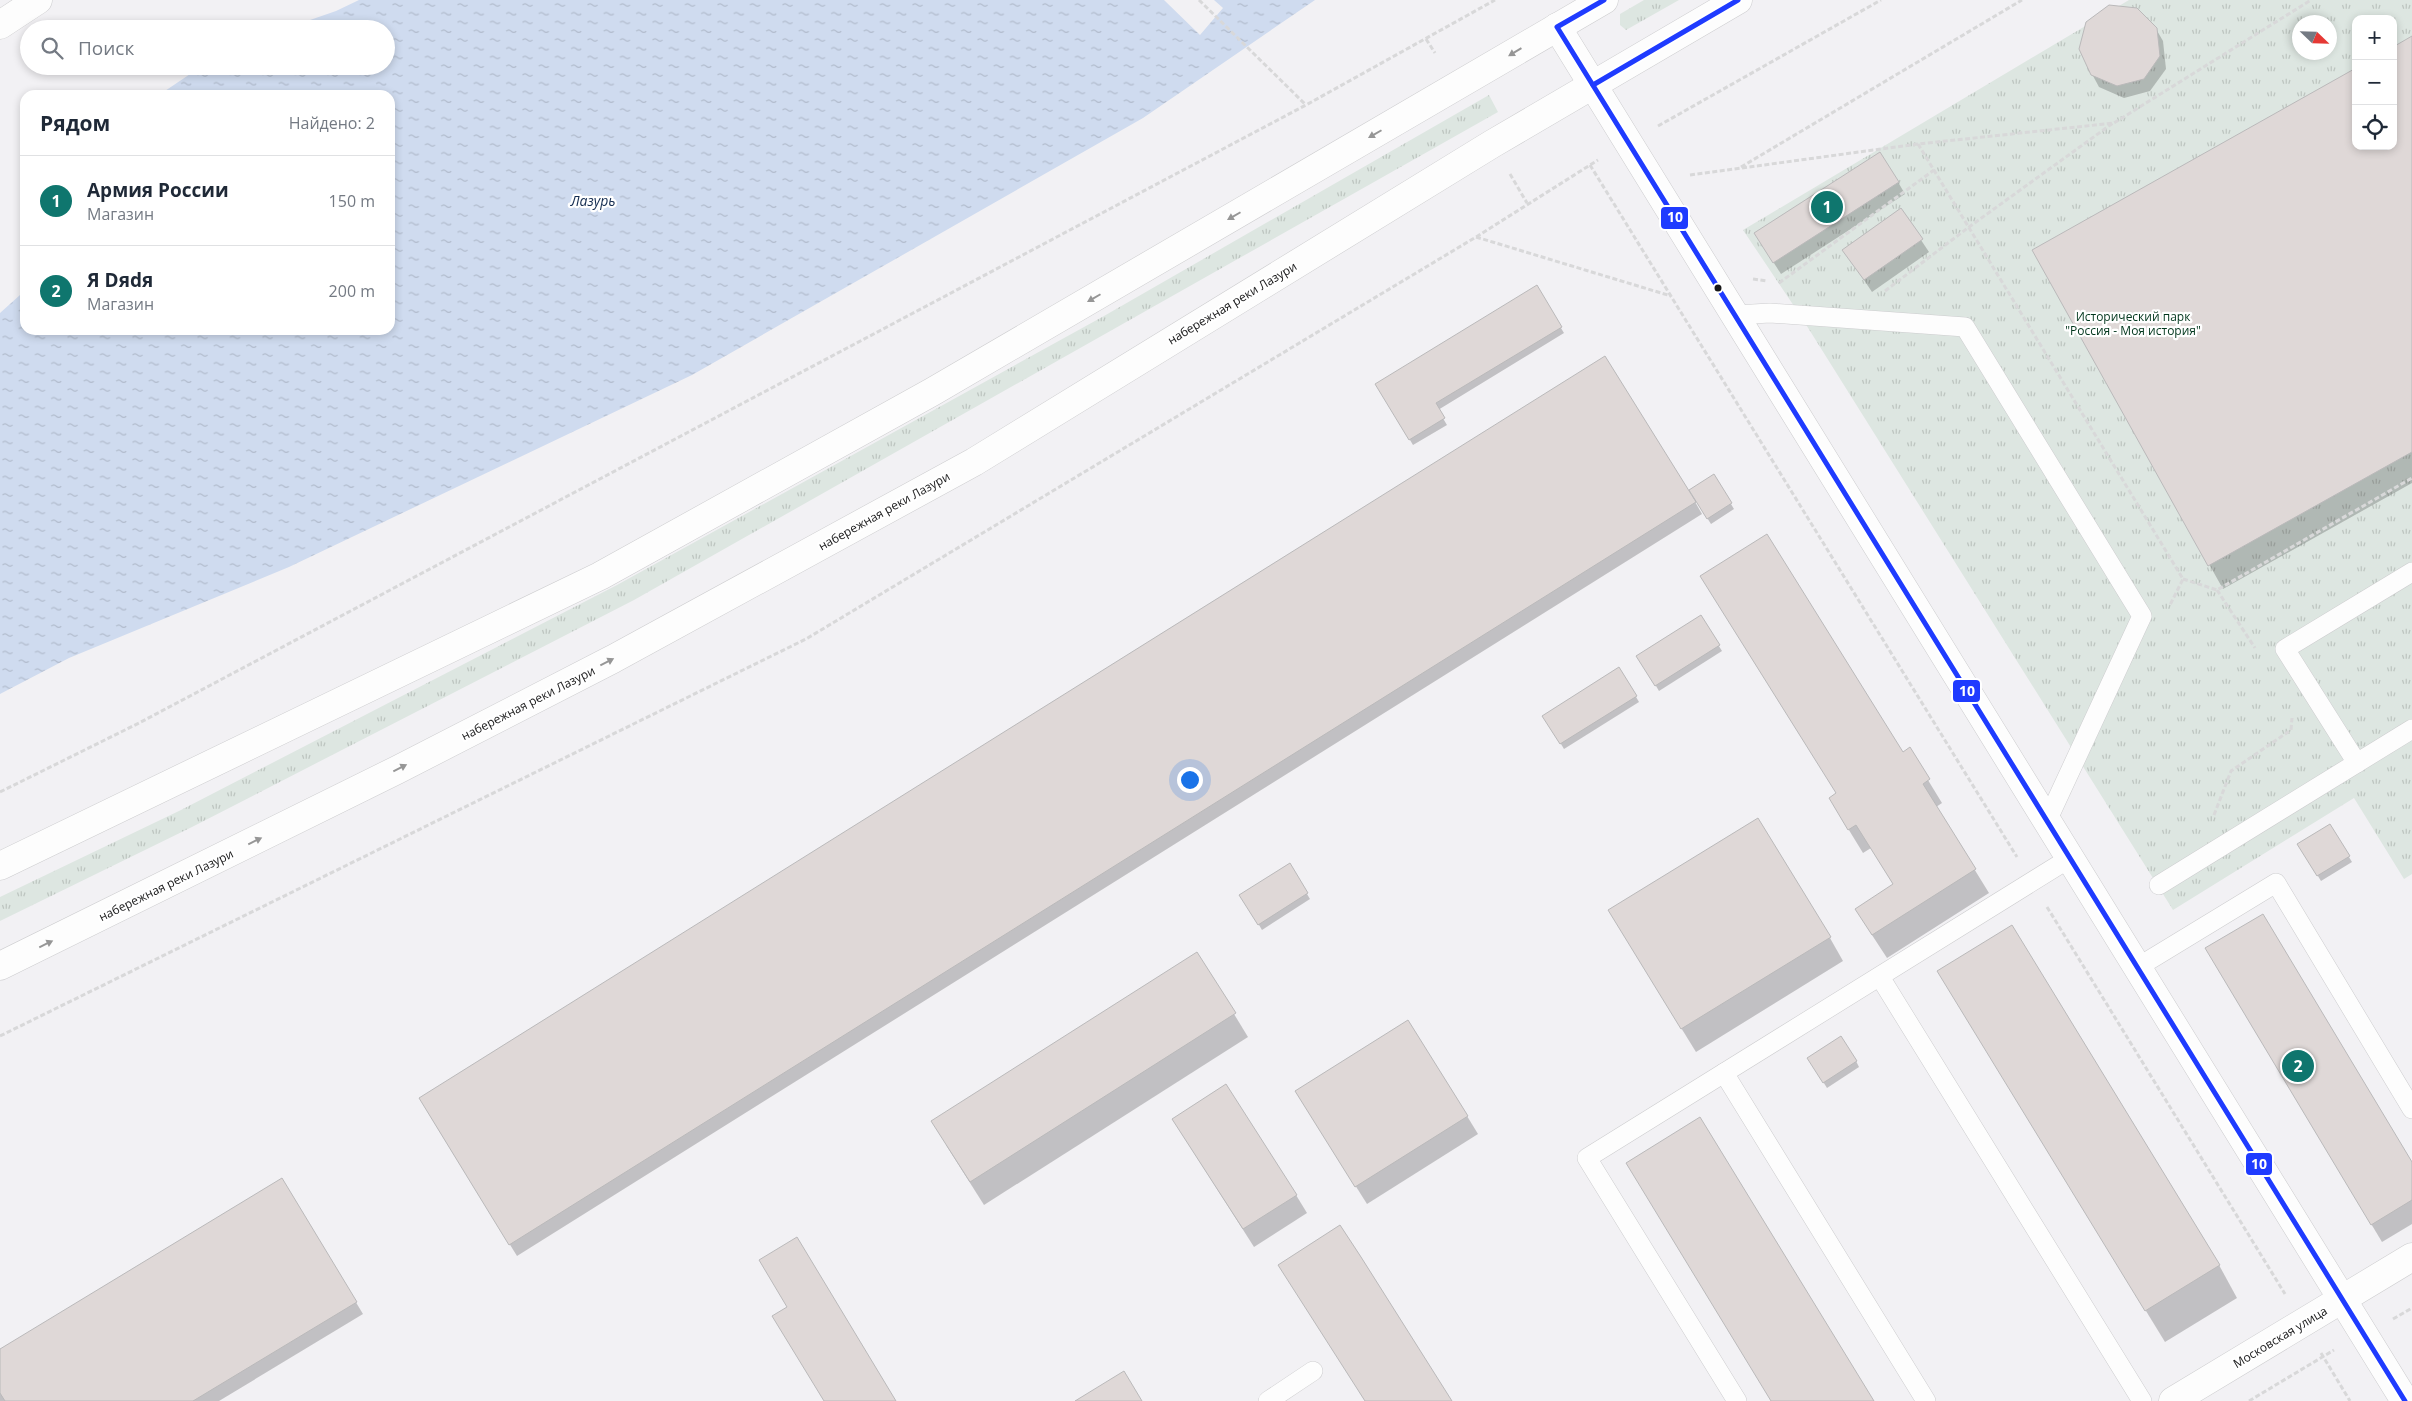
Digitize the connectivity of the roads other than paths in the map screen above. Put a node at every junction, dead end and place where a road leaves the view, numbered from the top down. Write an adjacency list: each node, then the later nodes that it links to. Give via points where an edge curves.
1 (38, 0): 4 (main road)
2 (1604, 0): 5 (main road)
3 (1738, 0): 6 (main road, набережная реки Лазури)
4 (0, 25)
5 (1557, 27): 6 (main road); 13 (main road, one-way to 13, via 932,392 600,576)
6 (1592, 85): 7 (main road); 15 (main road, набережная реки Лазури, one-way to 6, via 596,668 974,462)
7 (1735, 315): 11 (main road); 11 (lane, via 1770,313 1965,327 1976,344 2142,616)
8 (2412, 572): 10 (lane, via 2285,649)
9 (2412, 729): 10 (lane)
10 (2357, 763): 14 (lane)
11 (2048, 821): 12 (main road)
12 (2070, 858): 16 (main road); 17 (lane)
13 (0, 866)
14 (2159, 885)
15 (0, 966)
16 (2138, 967): 19 (lane, via 2276,883); 21 (main road)
17 (1880, 976): 18 (lane); 26 (lane)
18 (1724, 1073): 24 (lane, via 1586,1158); 25 (lane)
19 (2412, 1109)
20 (2412, 1257): 21 (main road, Московская улица)
21 (2342, 1299): 27 (main road, Московская улица); 28 (main road)
22 (1313, 1371): 23 (lane)
23 (1268, 1401)
24 (1737, 1401)
25 (1926, 1401)
26 (2142, 1401)
27 (2173, 1401)
28 (2405, 1401)

